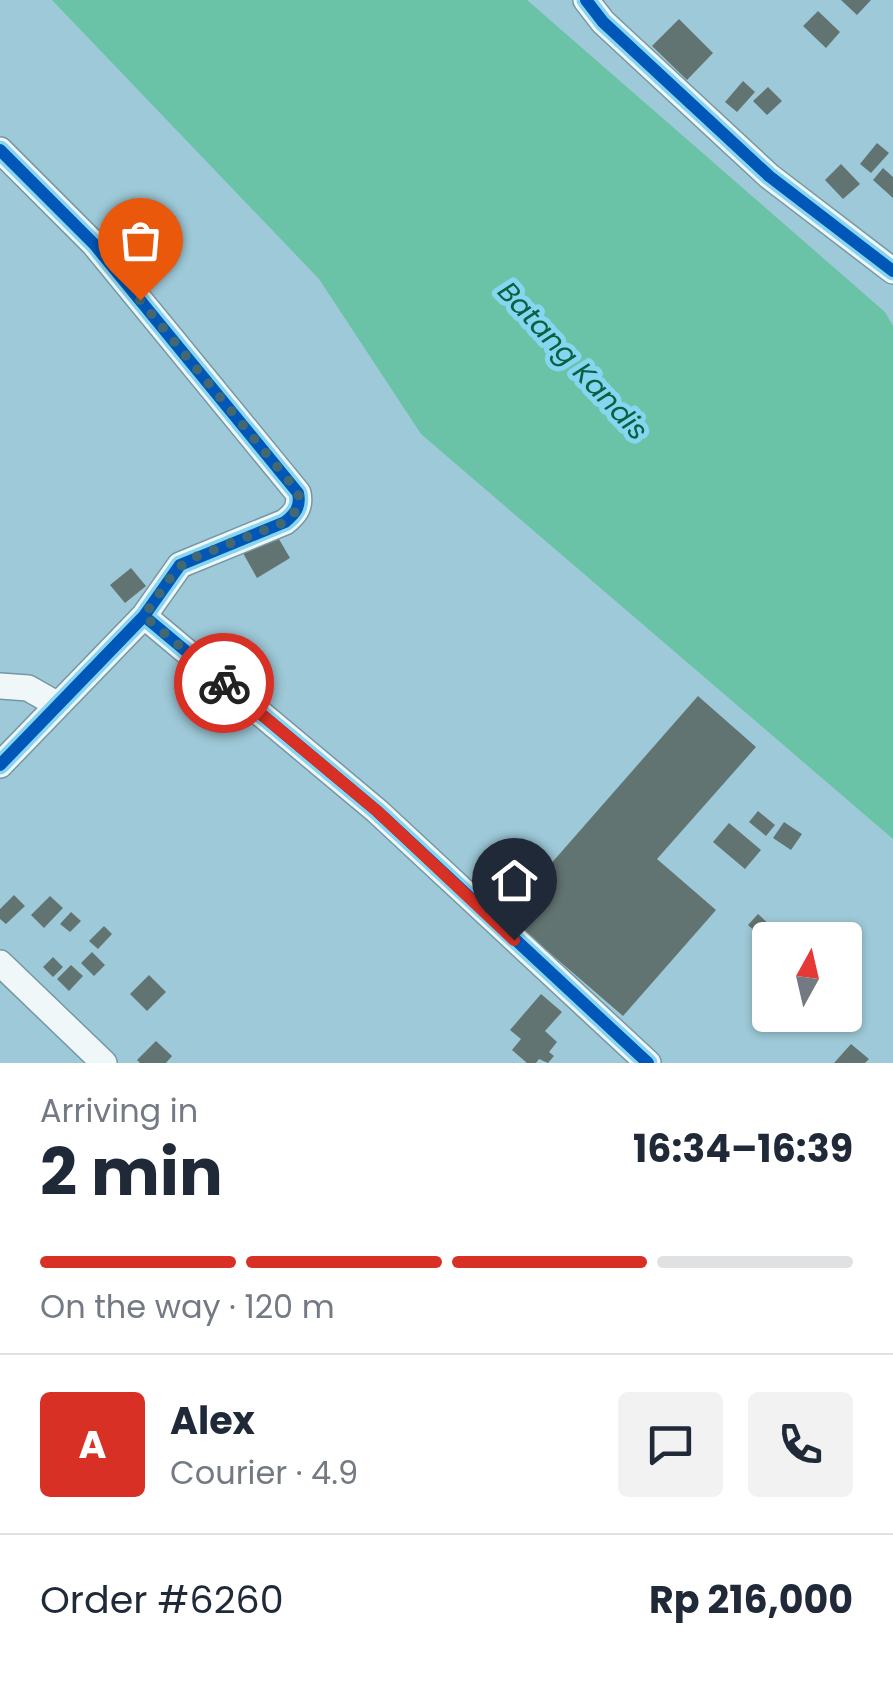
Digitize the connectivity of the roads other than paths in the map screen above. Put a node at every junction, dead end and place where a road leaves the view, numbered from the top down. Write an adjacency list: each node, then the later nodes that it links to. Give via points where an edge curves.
1 (586, 0): 3 (street, via 769,176)
2 (0, 150): 4 (street, via 94,244 298,492 298,507 285,522 180,565)
3 (893, 272)
4 (144, 616): 6 (street); 10 (street, via 377,811)
5 (0, 686): 6 (street, via 28,688)
6 (58, 705): 7 (street)
7 (0, 764)
8 (0, 963): 9 (street)
9 (104, 1063)
10 (648, 1063)

